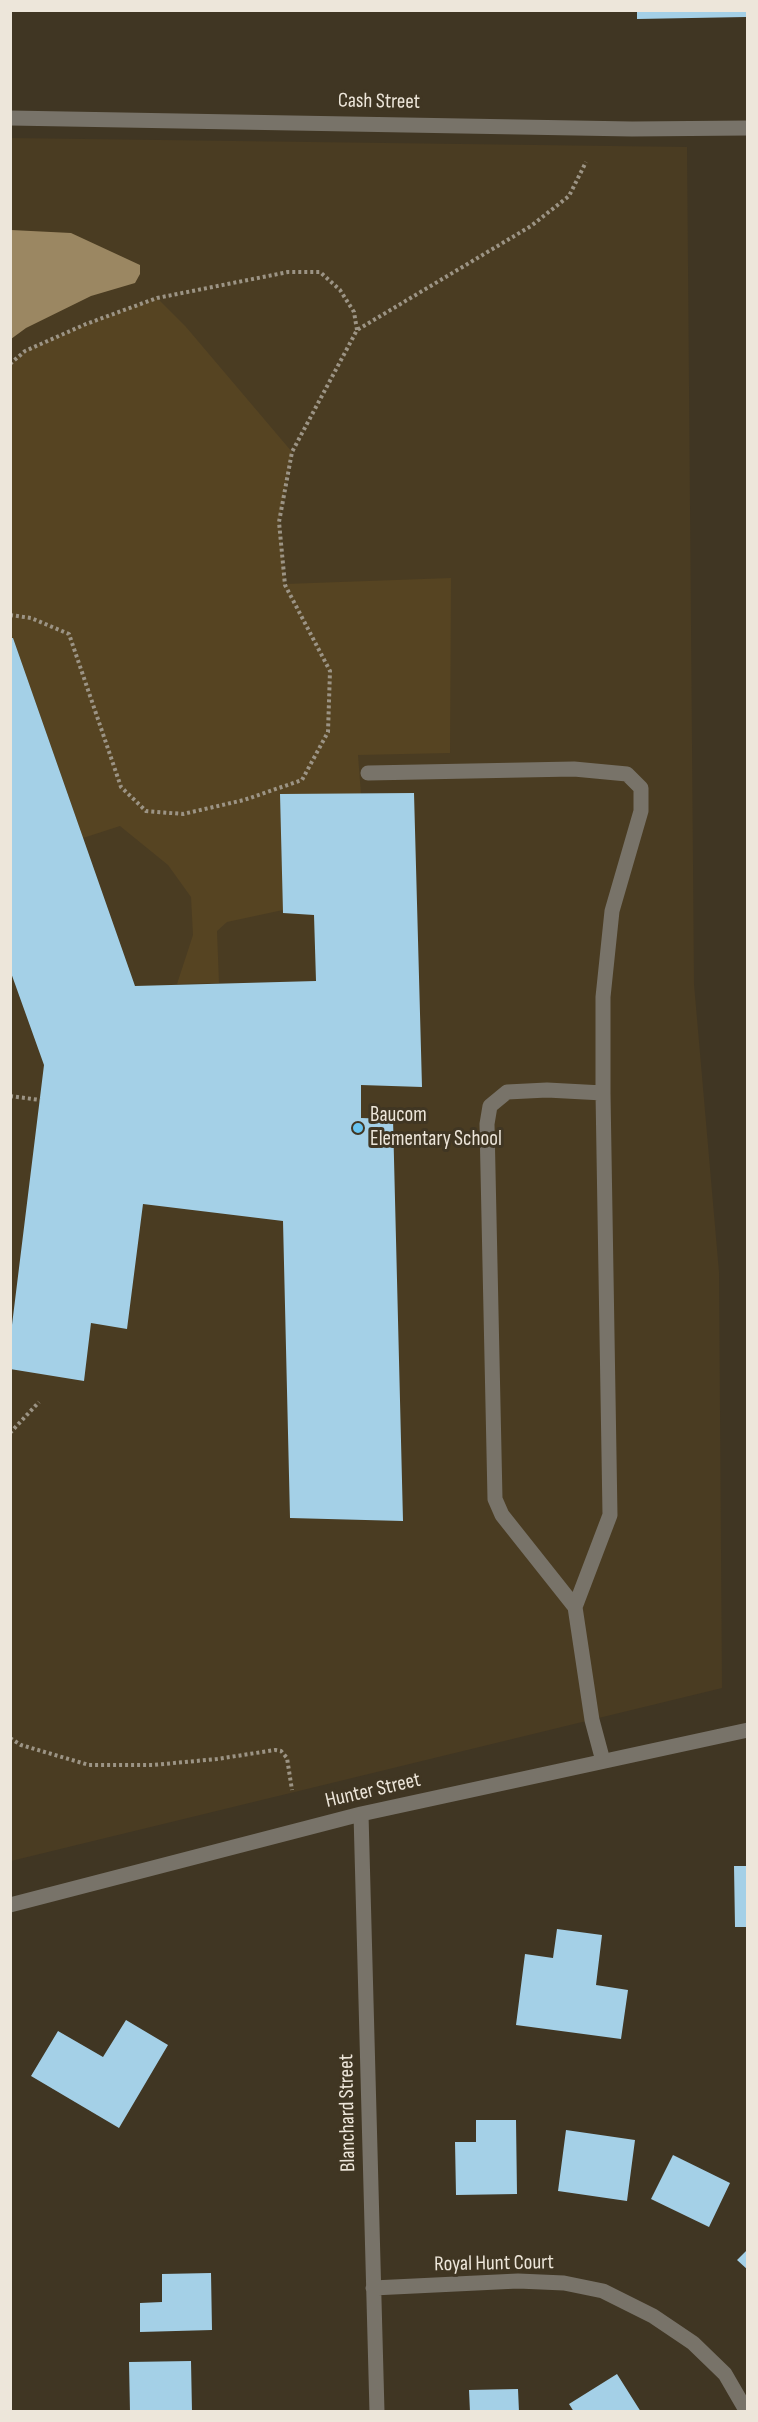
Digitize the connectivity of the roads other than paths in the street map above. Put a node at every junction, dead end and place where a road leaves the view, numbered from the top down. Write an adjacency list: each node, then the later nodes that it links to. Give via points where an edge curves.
1 (10, 118): 2 (street, Cash Street)
2 (747, 128)
3 (368, 773): 4 (street, via 574,769 627,774 641,788 641,811 612,911 603,997)
4 (603, 1093): 5 (street, via 609,1515); 5 (street, via 507,1092 490,1106 487,1124 495,1499 502,1515)
5 (576, 1607): 7 (street, via 592,1720)
6 (747, 1730): 7 (street, Hunter Street)
7 (603, 1761): 8 (street, Hunter Street)
8 (361, 1814): 9 (street, Hunter Street); 10 (street, Blanchard Street)
9 (10, 1905)
10 (373, 2288): 11 (street, Blanchard Street); 12 (street, Royal Hunt Court, via 518,2281 564,2283 603,2291 653,2316 693,2343 725,2374)
11 (377, 2412)
12 (747, 2412)

